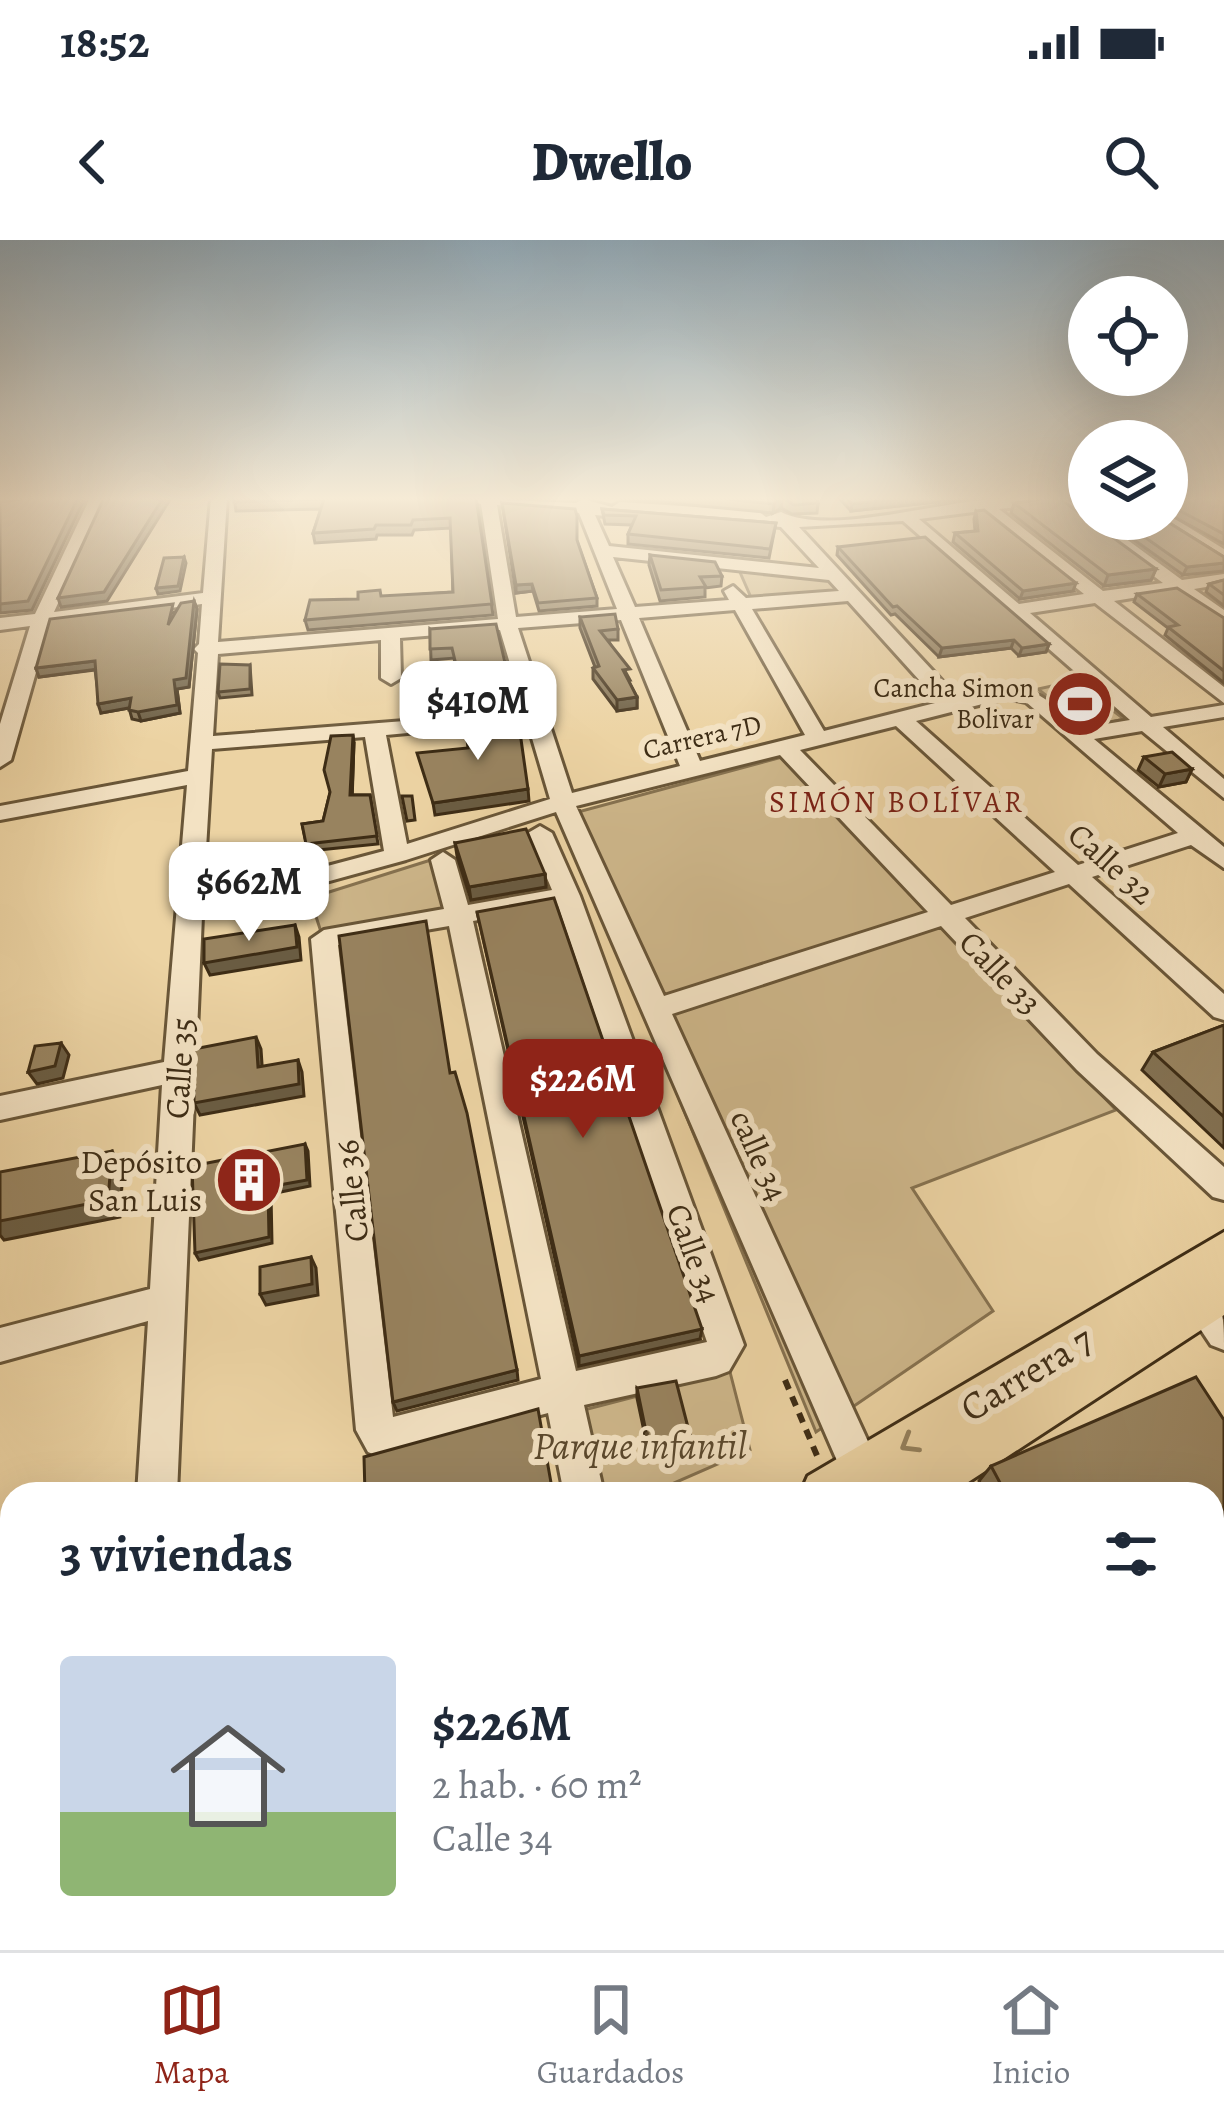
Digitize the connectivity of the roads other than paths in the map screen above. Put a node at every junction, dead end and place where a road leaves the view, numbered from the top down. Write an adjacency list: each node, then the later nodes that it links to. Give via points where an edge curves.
1 (61, 578): 18 (street)
2 (211, 578): 13 (street, Calle 35)
3 (500, 578): 21 (street)
4 (612, 578): 17 (street)
5 (728, 578): 15 (street)
6 (834, 578): 12 (street)
7 (975, 578): 16 (street)
8 (1077, 578): 14 (street)
9 (1168, 578): 11 (street)
10 (1224, 579): 11 (street)
11 (1179, 586): 14 (street); 19 (street)
12 (850, 595): 15 (street); 26 (street)
13 (209, 598): 18 (street); 23 (street, Calle 35)
14 (1099, 598): 16 (street); 25 (street)
15 (738, 604): 17 (street); 33 (street)
16 (1012, 610): 30 (street)
17 (629, 615): 21 (street); 37 (street)
18 (42, 618): 20 (street); 36 (street)
19 (1224, 620)
20 (0, 624)
21 (508, 625): 22 (street); 28 (street)
22 (390, 634): 23 (street); 24 (street)
23 (204, 649): 34 (street, Calle 35)
24 (391, 678)
25 (1224, 697)
26 (952, 704): 29 (street, Carrera 7D); 32 (street, Carrera 7D, via 1021,692)
27 (1224, 711): 30 (street)
28 (537, 717): 31 (street); 40 (street)
29 (900, 718): 33 (street, Carrera 7D); 47 (street, Calle 32)
30 (1146, 725): 32 (street); 39 (street)
31 (375, 731): 34 (street); 44 (street)
32 (1074, 736): 43 (street)
33 (819, 741): 35 (street, Carrera 7D)
34 (199, 744): 38 (street, Calle 35)
35 (786, 748): 37 (street, Carrera 7D); 51 (street, Calle 33)
36 (0, 760)
37 (692, 768): 40 (street, Carrera 7D)
38 (197, 776): 41 (street); 49 (street, Calle 35)
39 (1224, 791)
40 (563, 802): 44 (street, Carrera 7D); 52 (street, calle 34)
41 (0, 813)
42 (540, 833): 48 (street, Calle 34)
43 (1192, 836): 46 (street); 47 (street)
44 (397, 855): 49 (street, Carrera 7D)
45 (443, 860): 50 (street)
46 (1224, 860)
47 (1075, 873): 51 (street); 53 (street, Calle 32)
48 (567, 896): 50 (street); 61 (street, Calle 34, via 726,1345 716,1359)
49 (191, 911): 54 (street, Calle 35)
50 (458, 916): 61 (street); 61 (street, Calle 36, via 324,939 375,1430 382,1439)
51 (947, 916): 52 (street); 56 (street, Calle 33, via 1087,1062)
52 (655, 1009): 64 (street, calle 34)
53 (1224, 1010)
54 (178, 1070): 55 (street); 58 (street, Calle 35)
55 (0, 1108)
56 (1224, 1187)
57 (1224, 1251): 59 (main road, Carrera 7)
58 (167, 1300): 60 (street); 62 (street, Calle 35)
59 (1208, 1301): 65 (main road, Carrera 7)
60 (0, 1345)
61 (560, 1392): 63 (street)
62 (158, 1482)
63 (581, 1482)
64 (862, 1482)
65 (873, 1482)

